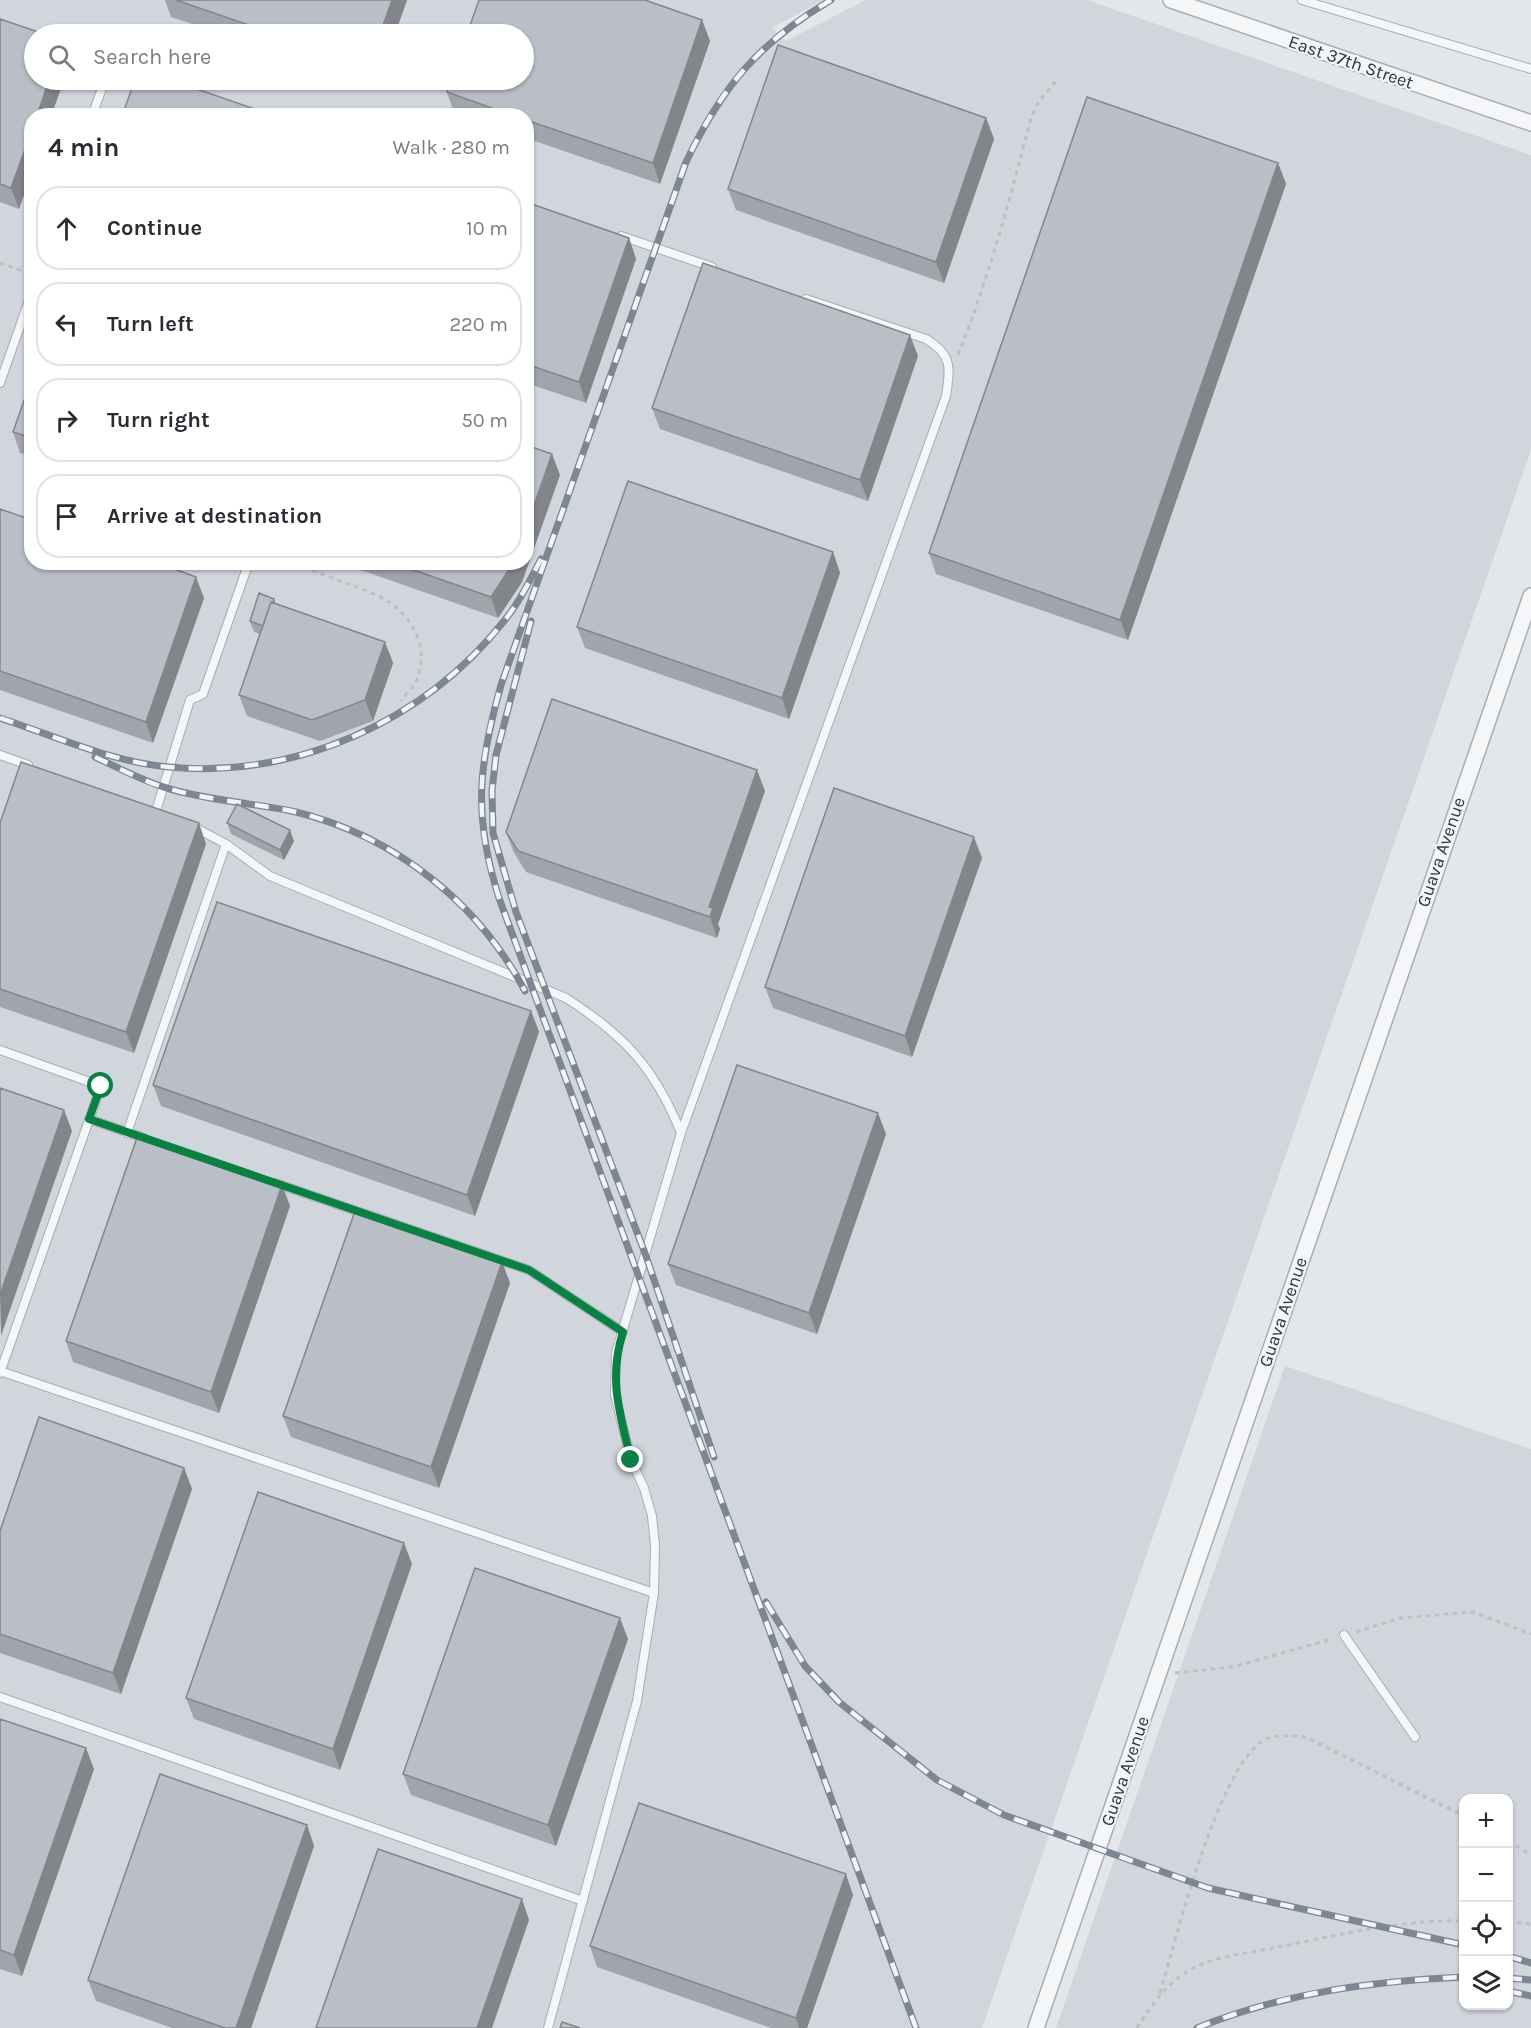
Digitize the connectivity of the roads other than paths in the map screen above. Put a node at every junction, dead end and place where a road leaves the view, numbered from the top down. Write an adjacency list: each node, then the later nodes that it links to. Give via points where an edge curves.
1 (1171, 0): 6 (street, East 37th Street)
2 (1302, 0): 3 (lane)
3 (1531, 69)
4 (101, 90): 5 (lane)
5 (95, 108)
6 (1531, 123)
7 (612, 233): 8 (lane)
8 (723, 270)
9 (802, 297): 22 (lane, via 926,339 940,347 948,359 949,376 942,407)
10 (24, 315): 11 (lane)
11 (0, 383)
12 (246, 570): 16 (lane, via 203,694 190,700 160,812)
13 (1531, 596): 33 (street, Guava Avenue)
14 (0, 755): 15 (lane)
15 (33, 767)
16 (145, 807)
17 (189, 824): 18 (lane)
18 (226, 844): 21 (lane); 22 (lane, via 270,876 544,987 592,1014 635,1052 667,1097)
19 (0, 1050): 20 (lane, via 101,1086)
20 (89, 1119): 21 (lane); 26 (lane)
21 (127, 1132): 23 (lane)
22 (681, 1133): 25 (lane)
23 (150, 1140)
24 (261, 1178): 25 (lane, via 529,1270)
25 (623, 1332): 27 (lane, via 616,1353 615,1395 631,1460 652,1516)
26 (0, 1371): 27 (lane)
27 (654, 1593): 31 (lane, via 637,1701)
28 (1344, 1635): 30 (lane)
29 (0, 1697): 31 (lane)
30 (1415, 1737)
31 (583, 1901): 32 (lane)
32 (548, 2028)
33 (1036, 2028)

